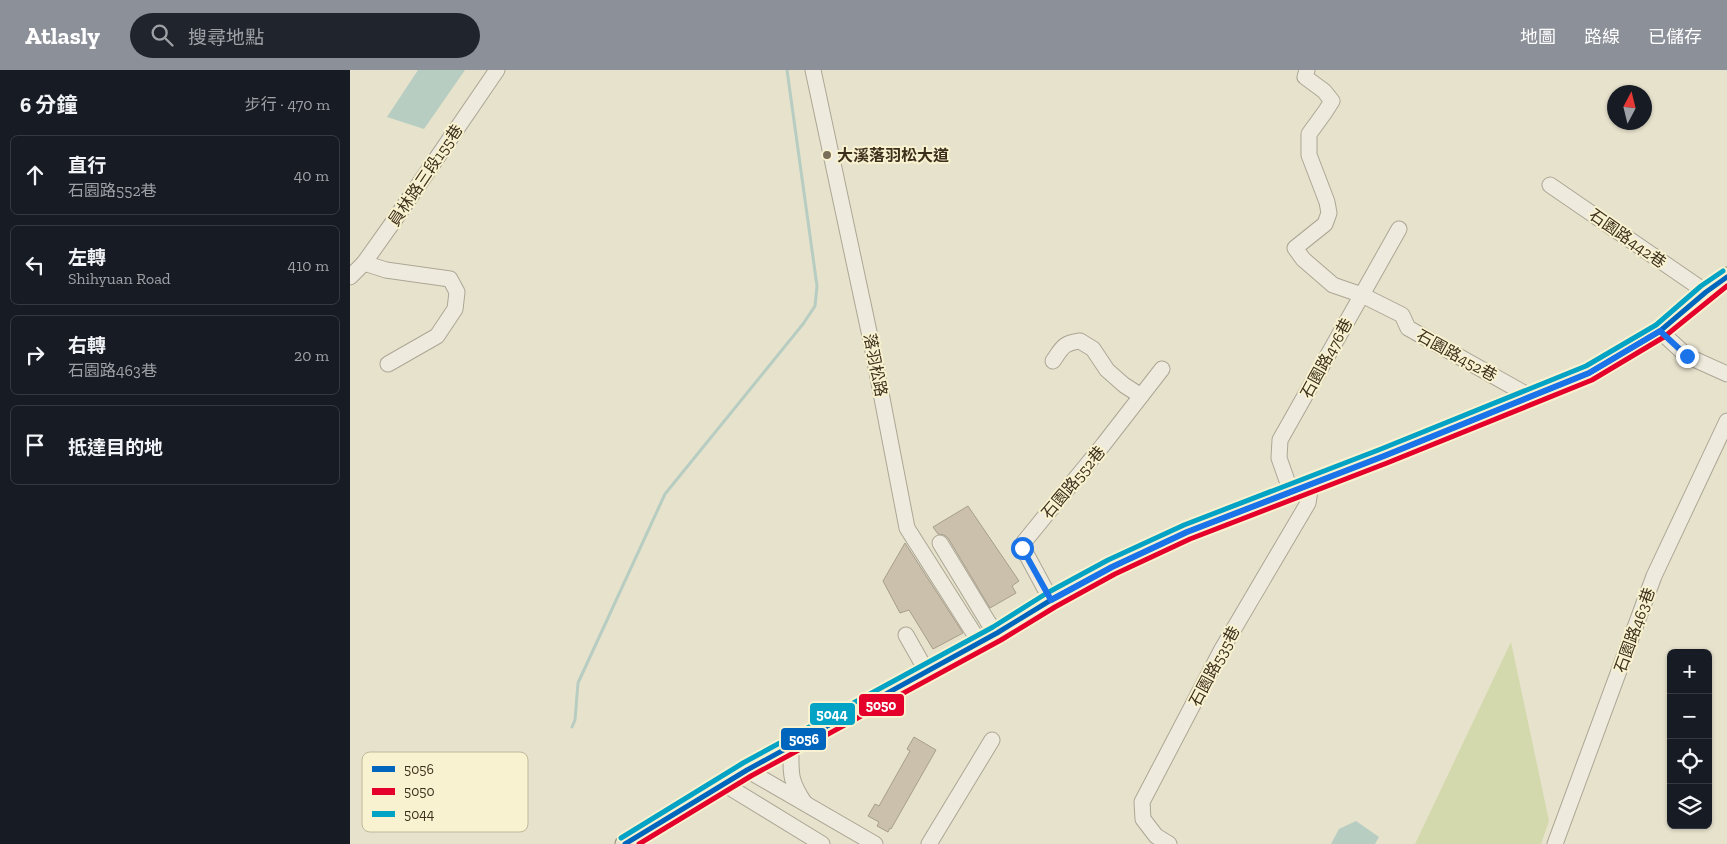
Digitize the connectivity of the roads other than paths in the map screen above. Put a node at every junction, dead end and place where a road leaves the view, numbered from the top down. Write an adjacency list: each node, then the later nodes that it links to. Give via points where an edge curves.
1 (496, 70): 6 (street, 員林路三段155巷)
2 (813, 70): 25 (street, 落羽松路, via 907,528)
3 (1307, 70): 10 (street, 石園路452巷, via 1305,77 1332,101 1309,134 1309,155 1329,213 1325,224 1295,248 1333,285)
4 (1550, 185): 9 (street, 石園路442巷)
5 (1399, 229): 10 (street, 石園路476巷)
6 (364, 263): 7 (street, 員林路三段155巷); 13 (street, via 386,270 450,279 457,292 455,309 437,336)
7 (350, 276)
8 (1727, 277): 9 (main road)
9 (1706, 292): 11 (main road)
10 (1362, 295): 17 (street, 石園路452巷, via 1402,315 1408,328); 20 (street, 石園路476巷, via 1280,440 1279,458)
11 (1660, 331): 15 (street, via 1687,356); 17 (main road, via 1589,373)
12 (1053, 362): 16 (street, via 1063,346 1080,341 1093,349 1107,370)
13 (388, 364)
14 (1162, 369): 16 (street, 石園路552巷)
15 (1727, 374)
16 (1141, 396): 22 (street, 石園路552巷, via 1024,542 1022,548)
17 (1531, 396): 19 (main road)
18 (1727, 421): 37 (street, 石園路463巷, via 1654,576)
19 (1311, 484): 20 (main road); 36 (street, 石園路535巷, via 1308,503 1222,649 1142,802 1143,819 1156,836)
20 (1291, 492): 22 (main road, via 1187,532)
21 (940, 543): 23 (street)
22 (1051, 600): 23 (main road)
23 (997, 633): 25 (main road)
24 (906, 635): 26 (street)
25 (980, 643): 26 (main road)
26 (927, 672): 28 (main road)
27 (992, 740): 35 (street)
28 (791, 747): 29 (main road); 31 (street, via 791,776)
29 (747, 770): 30 (main road); 31 (street)
30 (724, 784): 32 (main road); 33 (street)
31 (805, 804): 34 (street)
32 (625, 844)
33 (822, 844)
34 (875, 844)
35 (929, 844)
36 (1169, 844)
37 (1556, 844)

